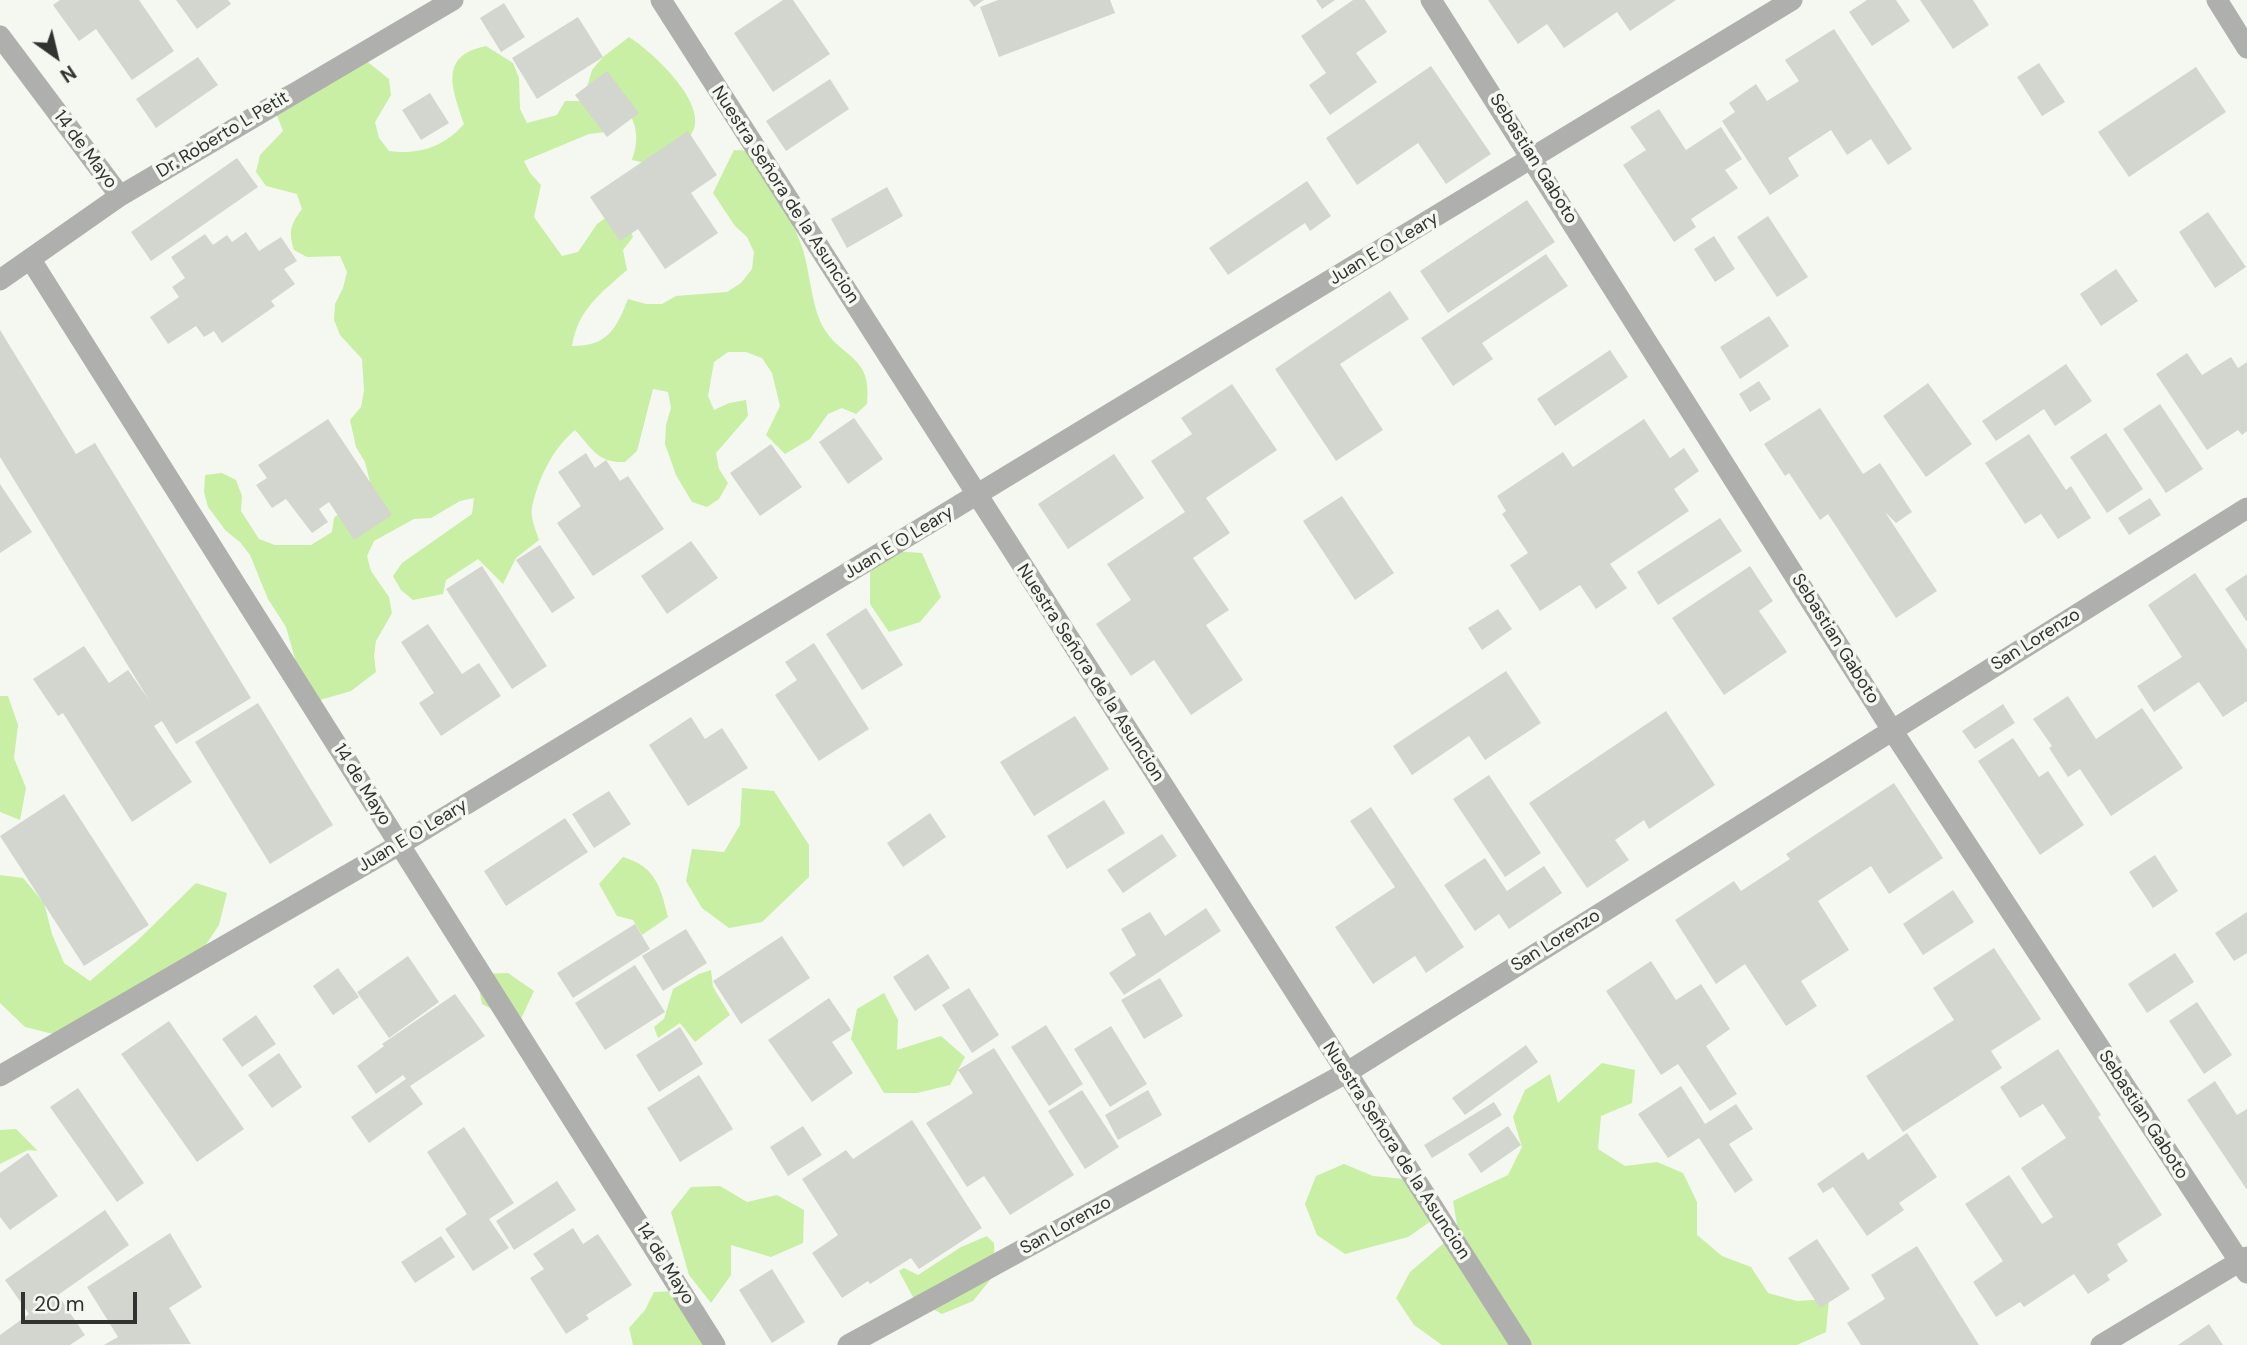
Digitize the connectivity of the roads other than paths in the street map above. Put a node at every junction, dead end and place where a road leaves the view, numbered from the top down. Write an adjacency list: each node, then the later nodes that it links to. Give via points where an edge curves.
1 (453, 0): 9 (street, Dr. Roberto L Petit)
2 (661, 0): 12 (street, Nuestra Señora de la Asuncion)
3 (1431, 0): 8 (street, Sebastian Gaboto)
4 (1792, 0): 8 (street, Juan E O Leary)
5 (2217, 0): 7 (street)
6 (0, 36): 9 (street, 14 de Mayo)
7 (2247, 48)
8 (1533, 159): 12 (street, Juan E O Leary); 14 (street, Sebastian Gaboto)
9 (120, 196): 10 (street, Dr. Roberto L Petit)
10 (31, 260): 11 (street, Dr. Roberto L Petit); 15 (street, 14 de Mayo)
11 (0, 280)
12 (977, 496): 15 (street, Juan E O Leary); 16 (street, Nuestra Señora de la Asuncion)
13 (2247, 508): 14 (street, San Lorenzo)
14 (1892, 730): 16 (street, San Lorenzo); 18 (street, Sebastian Gaboto)
15 (400, 845): 17 (street, Juan E O Leary); 19 (street, 14 de Mayo)
16 (1346, 1073): 20 (street, San Lorenzo); 21 (street, Nuestra Señora de la Asuncion)
17 (0, 1076)
18 (2244, 1264): 22 (street)
19 (715, 1345)
20 (848, 1345)
21 (1521, 1345)
22 (2101, 1345)

